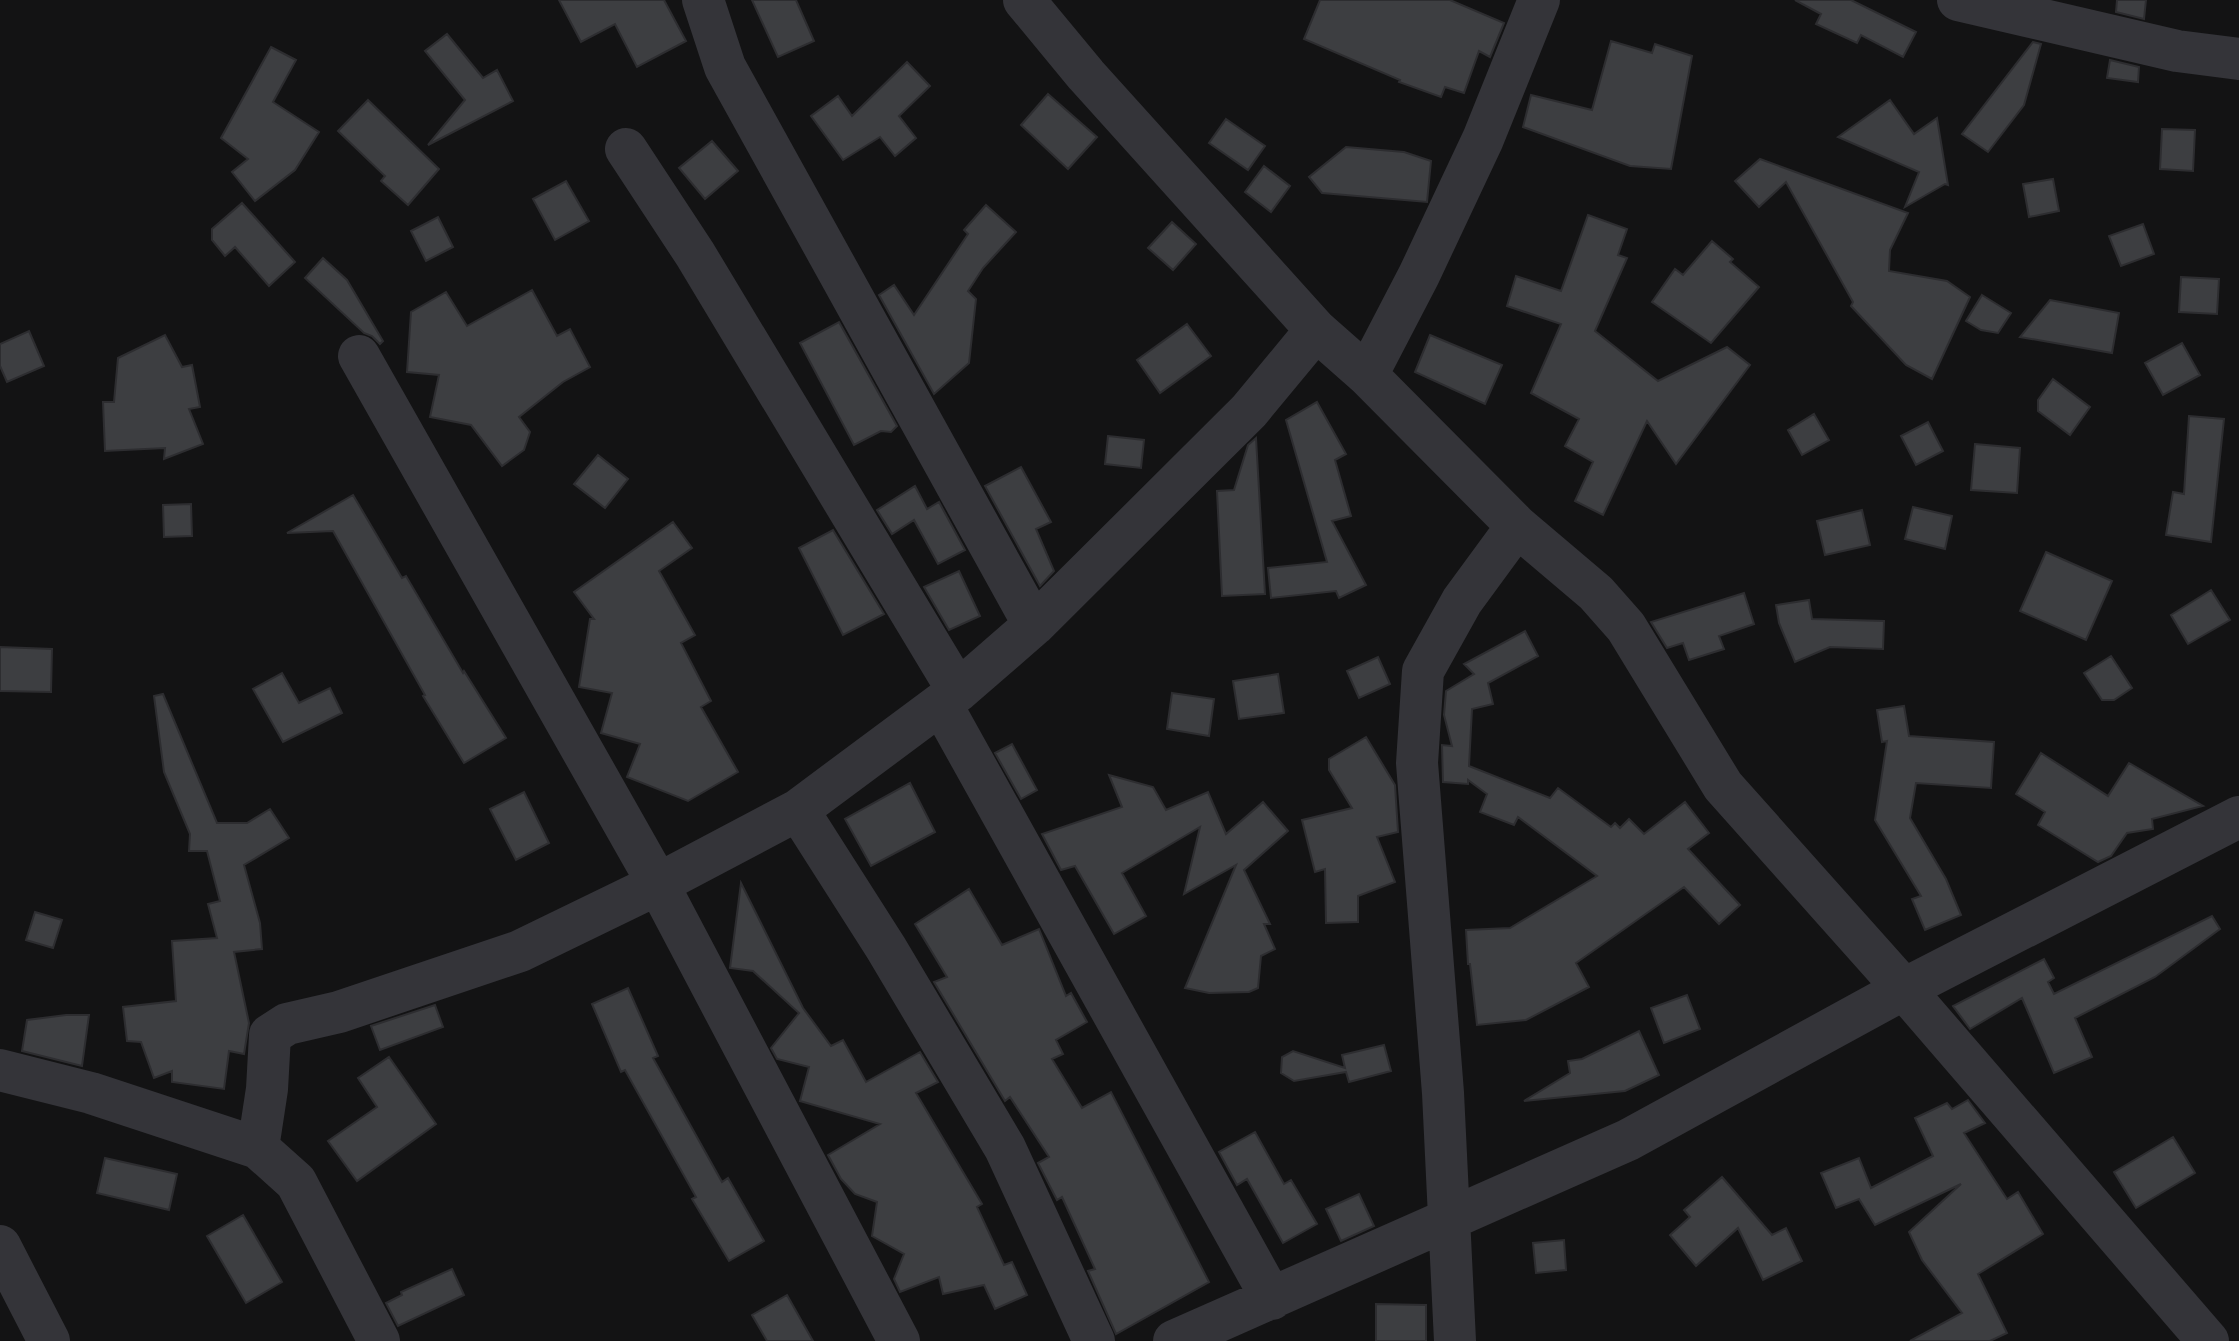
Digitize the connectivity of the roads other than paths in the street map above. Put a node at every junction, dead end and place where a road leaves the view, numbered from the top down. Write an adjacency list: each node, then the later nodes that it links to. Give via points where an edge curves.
1 (703, 0): 11 (street, via 725,67)
2 (1024, 0): 7 (street)
3 (1539, 0): 9 (street, via 1483,139)
4 (1958, 0): 5 (street, via 2177,51)
5 (2239, 59)
6 (626, 149): 12 (street, via 695,254)
7 (1316, 330): 9 (street); 11 (street, via 1249,411)
8 (359, 356): 15 (street)
9 (1367, 375): 10 (street)
10 (1517, 526): 16 (street, via 1596,593 1626,627 1723,786); 19 (street, via 1462,601 1423,671 1417,763)
11 (1034, 625): 12 (street)
12 (949, 698): 13 (street); 21 (street)
13 (798, 810): 15 (street); 25 (street, via 1005,1148)
14 (2239, 817): 16 (street)
15 (658, 884): 18 (street, via 520,951 278,1027 270,1035); 24 (street)
16 (1904, 989): 19 (street, via 1628,1140); 28 (street)
17 (0, 1070): 18 (street, via 91,1093)
18 (258, 1148): 23 (street, via 296,1182)
19 (1448, 1220): 21 (street); 27 (street)
20 (0, 1246): 22 (street)
21 (1272, 1299): 26 (street)
22 (49, 1341)
23 (379, 1341)
24 (899, 1341)
25 (1094, 1341)
26 (1174, 1341)
27 (1455, 1341)
28 (2208, 1341)

